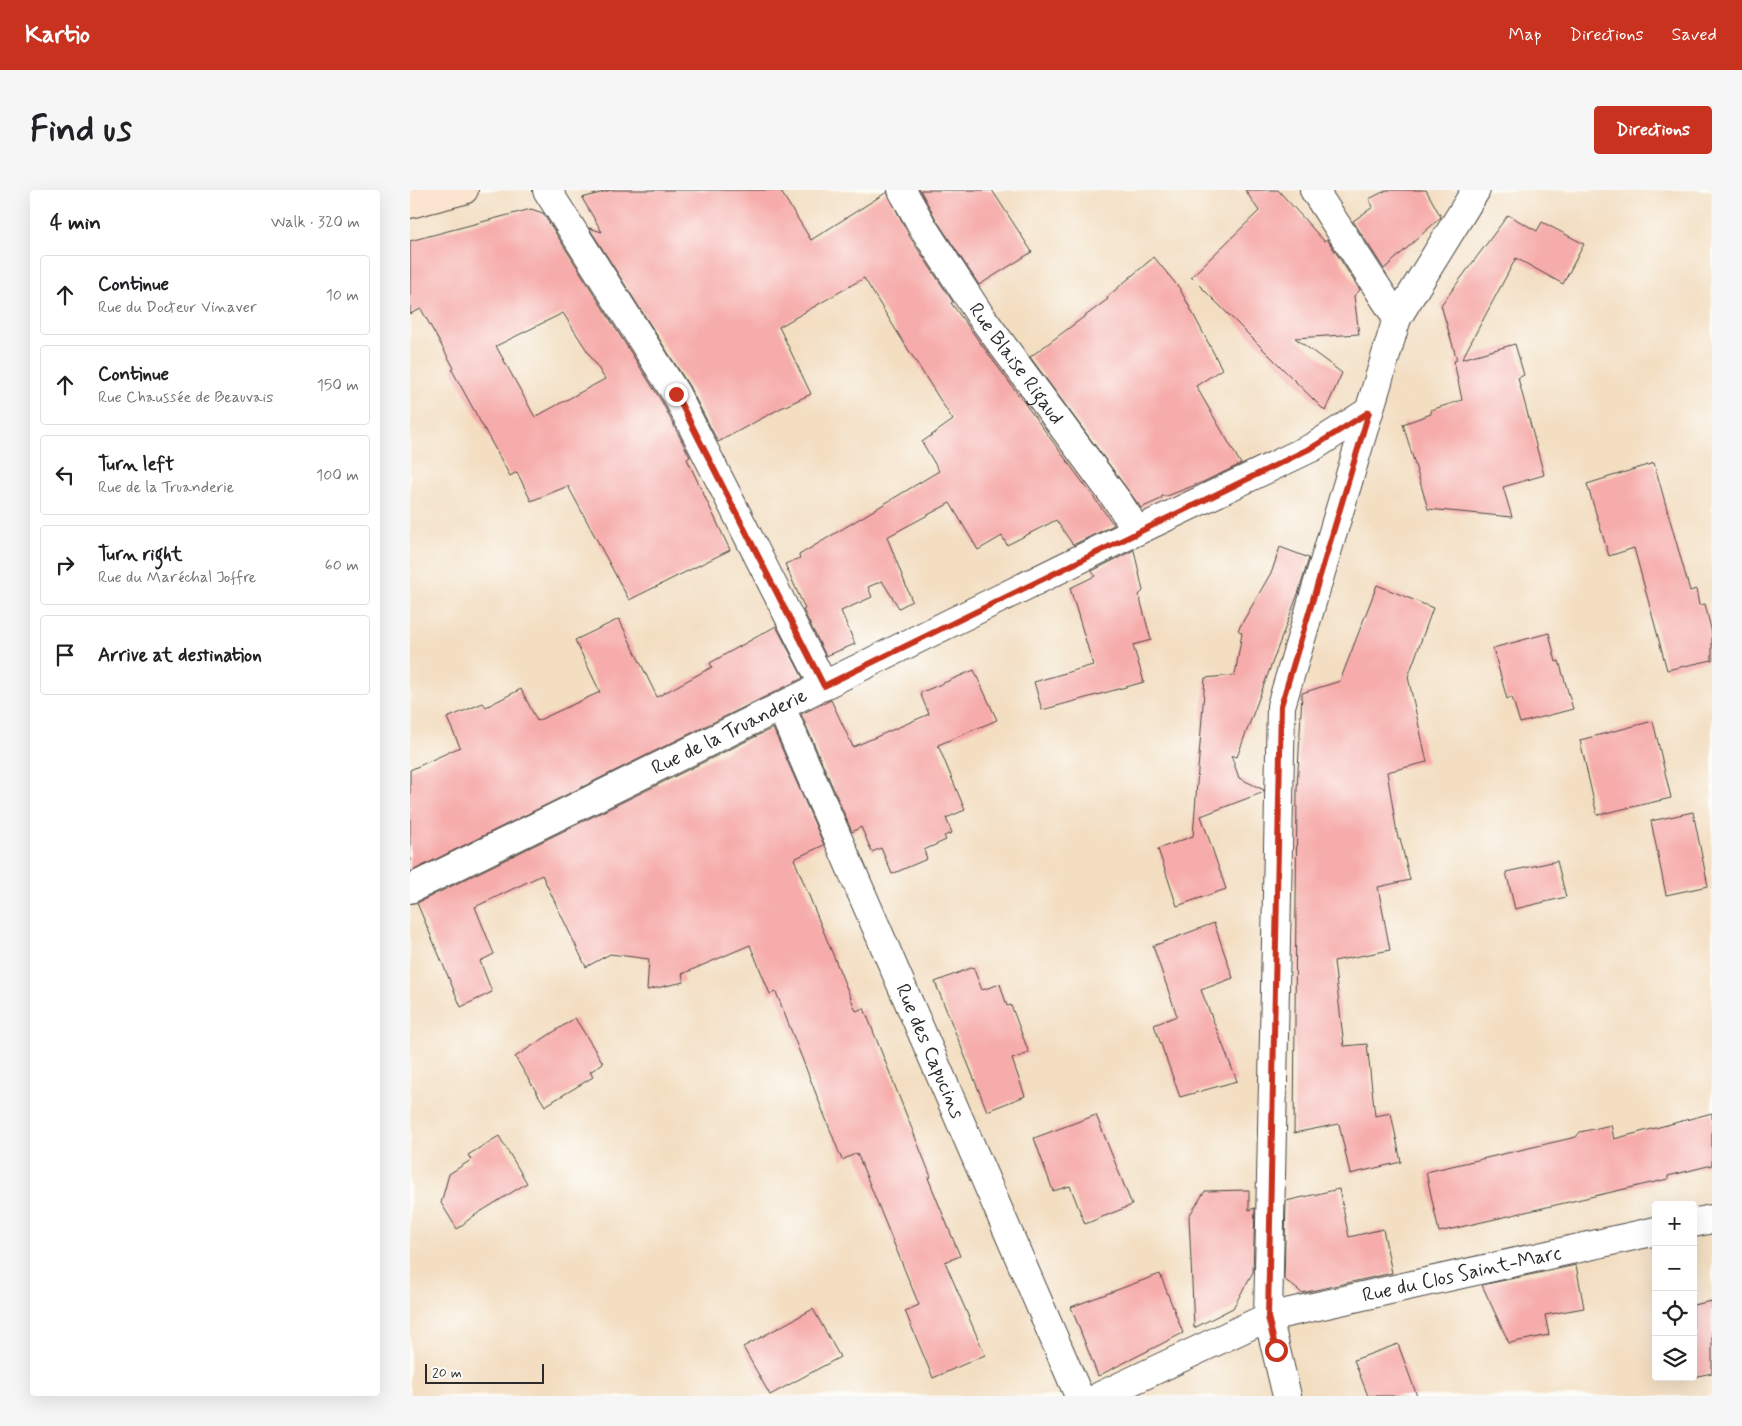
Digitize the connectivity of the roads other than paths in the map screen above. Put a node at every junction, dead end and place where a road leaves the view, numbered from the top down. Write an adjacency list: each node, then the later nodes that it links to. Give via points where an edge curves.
1 (464, 190): 6 (main road)
2 (547, 190): 10 (street, via 676,394)
3 (902, 190): 9 (street, Rue Blaise Rigaud, via 980,316)
4 (1314, 190): 7 (street)
5 (1476, 190): 7 (street)
6 (410, 204)
7 (1397, 318): 8 (street)
8 (1369, 412): 9 (street, Rue de la Truanderie, via 1313,447); 16 (street, via 1281,706)
9 (1137, 531): 10 (street, Rue de la Truanderie)
10 (824, 686): 11 (street, Rue de la Truanderie)
11 (781, 707): 12 (street, Rue de la Truanderie); 17 (street, Rue des Capucins)
12 (410, 889)
13 (1712, 1219): 14 (street)
14 (1697, 1222)
15 (1652, 1232): 16 (street, Rue du Clos Saint-Marc)
16 (1268, 1317): 18 (street, Rue du Clos Saint-Marc); 19 (street)
17 (1080, 1396)
18 (1100, 1396)
19 (1287, 1396)

